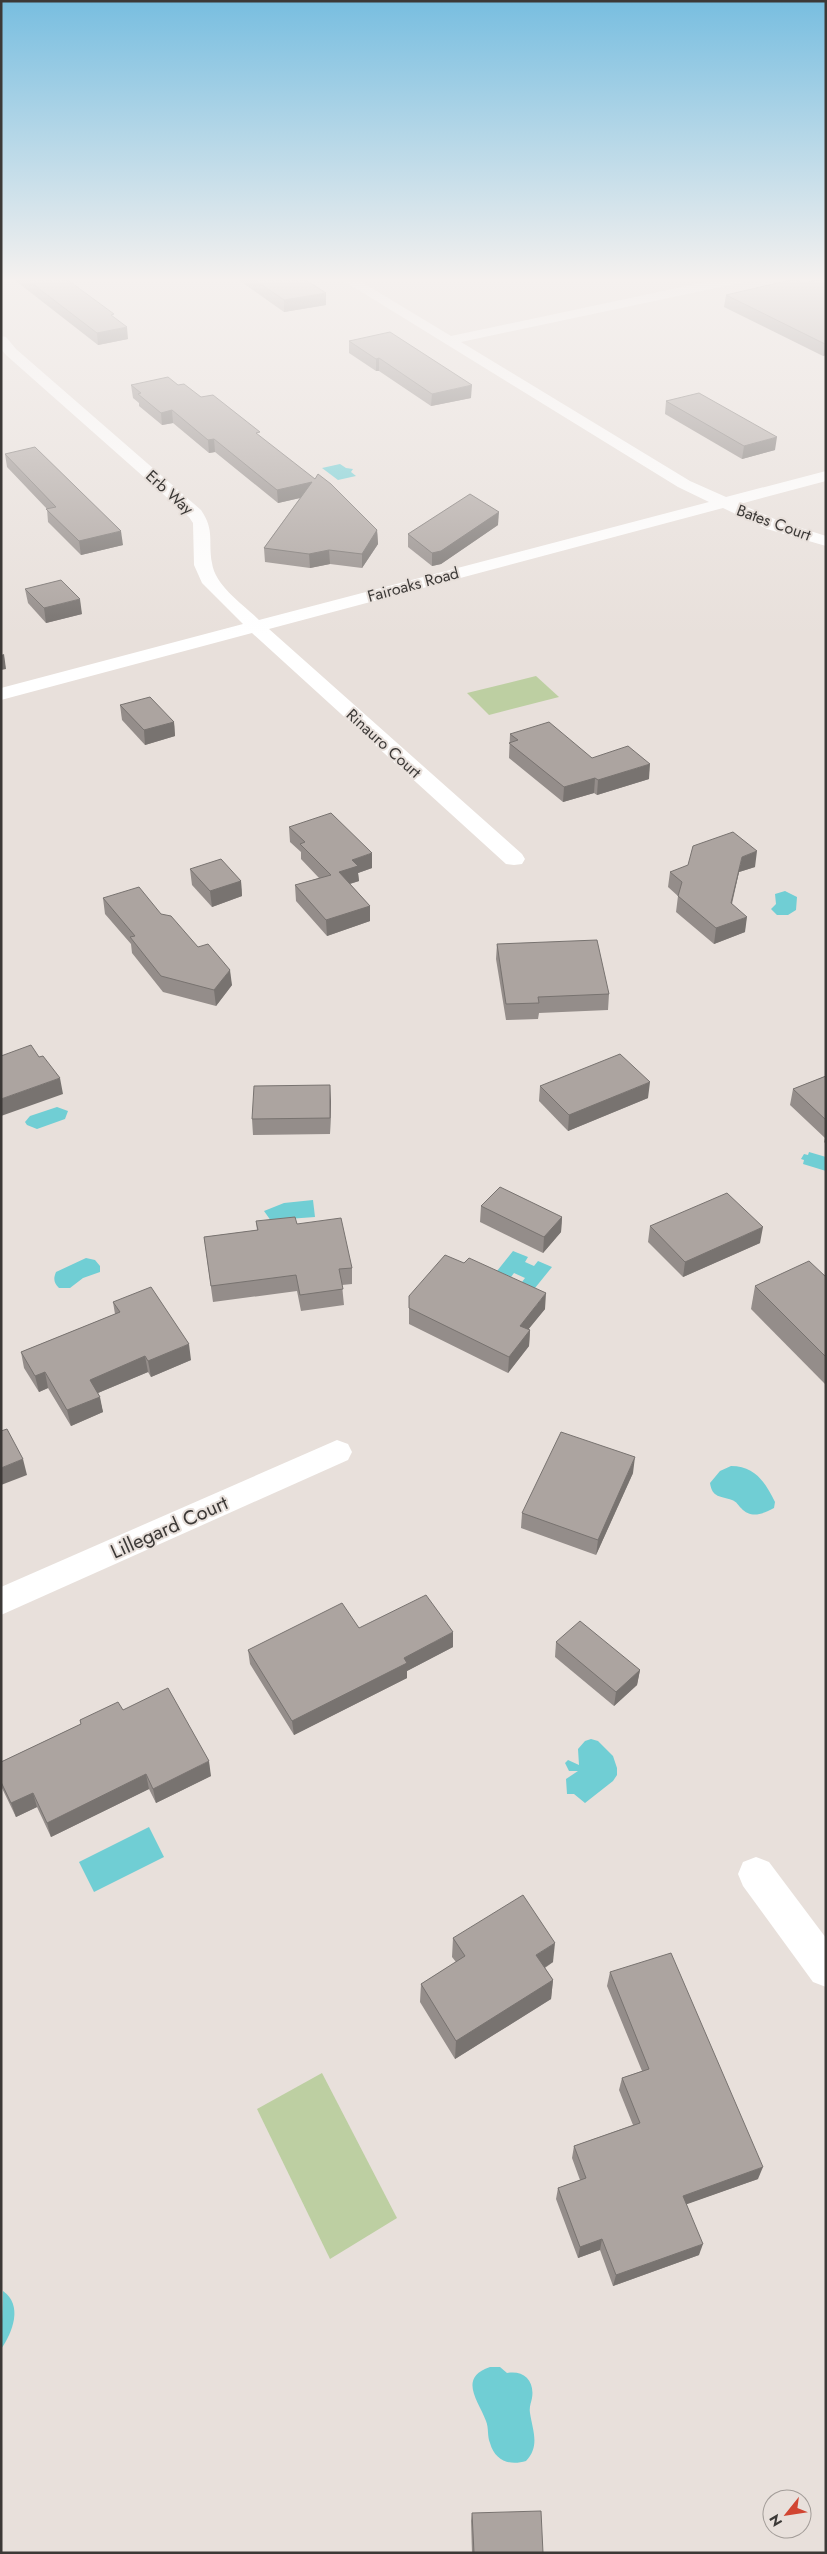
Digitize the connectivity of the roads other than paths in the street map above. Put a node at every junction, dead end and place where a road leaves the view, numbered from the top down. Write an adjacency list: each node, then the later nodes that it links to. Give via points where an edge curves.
1 (61, 397): 6 (street, Erb Way, via 195,514 201,523 202,565 211,583)
2 (541, 397): 4 (street, Bates Court, via 684,484)
3 (826, 476): 4 (street, Fairoaks Road)
4 (723, 503): 5 (street, Bates Court, via 773,525); 6 (street, Fairoaks Road)
5 (826, 541)
6 (255, 626): 7 (street, Fairoaks Road); 8 (street, Rinauro Court)
7 (1, 694)
8 (514, 859)
9 (337, 1452): 10 (street, Lillegard Court)
10 (1, 1602)
11 (756, 1874): 12 (street)
12 (826, 1969)

